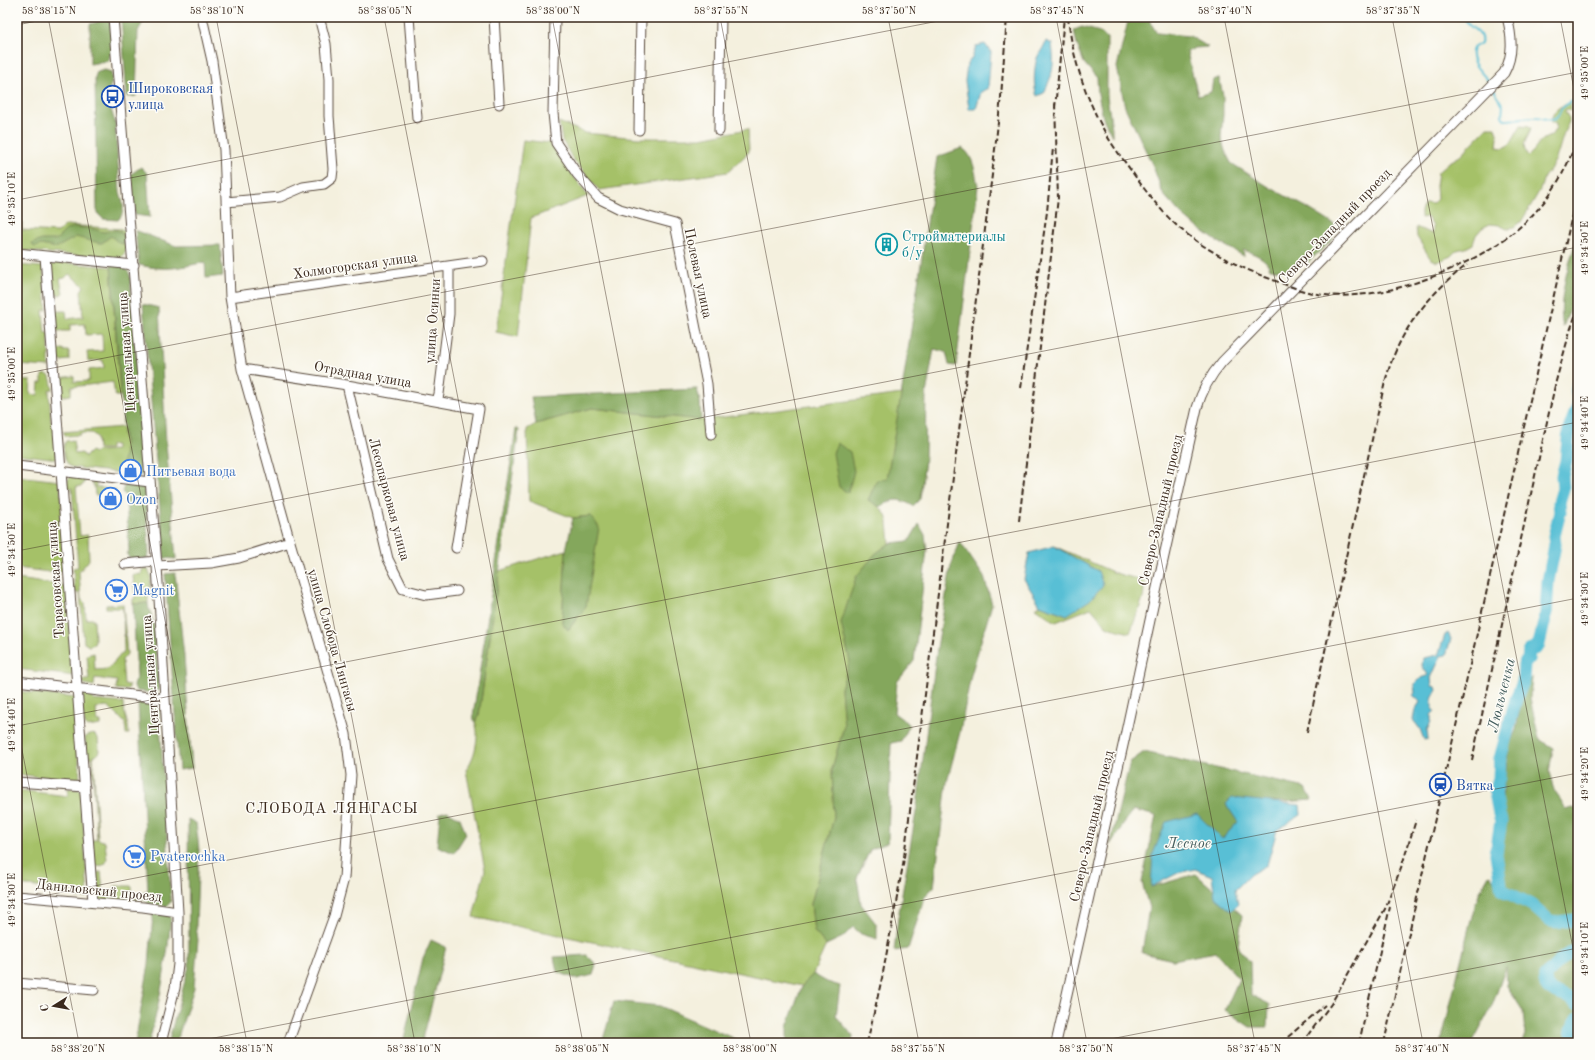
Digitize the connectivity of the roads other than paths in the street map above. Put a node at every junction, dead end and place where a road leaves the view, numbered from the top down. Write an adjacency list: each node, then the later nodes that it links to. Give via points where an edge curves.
1 (113, 17): 18 (street, Центральная улица)
2 (202, 17): 14 (street, улица Слобода Лянгасы, via 212,61 224,150)
3 (319, 17): 14 (street, via 326,44 329,79 332,178 324,184 303,187 280,197)
4 (409, 17): 11 (street)
5 (494, 17): 10 (street)
6 (555, 17): 24 (street, Полевая улица, via 553,113 556,142 577,174 598,198 620,209 675,224 707,384)
7 (641, 17): 12 (street)
8 (721, 17): 13 (street)
9 (1507, 17): 45 (street, Северо-Западный проезд, via 1511,51 1506,68 1496,81 1222,362 1202,392)
10 (499, 104)
11 (417, 118)
12 (639, 130)
13 (719, 131)
14 (226, 202): 20 (street, улица Слобода Лянгасы)
15 (17, 253): 16 (street)
16 (45, 256): 18 (street); 26 (street, Тарасовская улица)
17 (483, 261): 19 (street, Холмогорская улица)
18 (134, 265): 27 (street, Центральная улица)
19 (449, 266): 20 (street, Холмогорская улица); 23 (street, улица Осинки, via 449,314 440,394)
20 (230, 297): 21 (street, улица Слобода Лянгасы)
21 (242, 368): 22 (street, Отрадная улица); 28 (street, улица Слобода Лянгасы)
22 (347, 385): 23 (street, Отрадная улица); 32 (street, Лесопарковая улица, via 388,559 402,589 426,595)
23 (436, 401): 29 (street, Отрадная улица, via 479,409)
24 (711, 434)
25 (17, 466): 26 (street)
26 (61, 471): 27 (street); 34 (street, Тарасовская улица)
27 (150, 482): 30 (street, Центральная улица)
28 (290, 542): 30 (street, via 239,558 211,563); 44 (street, улица Слобода Лянгасы, via 346,734 351,775 344,878 334,916)
29 (456, 548)
30 (157, 563): 31 (street); 35 (street, Центральная улица)
31 (125, 564)
32 (457, 591)
33 (17, 681): 34 (street)
34 (77, 688): 35 (street); 37 (street, Тарасовская улица)
35 (166, 698): 40 (street, Центральная улица)
36 (17, 782): 37 (street)
37 (85, 787): 39 (street, Тарасовская улица)
38 (17, 896): 39 (street, Даниловский проезд)
39 (93, 902): 40 (street, Даниловский проезд)
40 (178, 912): 43 (street, Центральная улица, via 178,964 175,988)
41 (17, 984): 42 (street)
42 (94, 990)
43 (161, 1043)
44 (288, 1043)
45 (1056, 1043)

